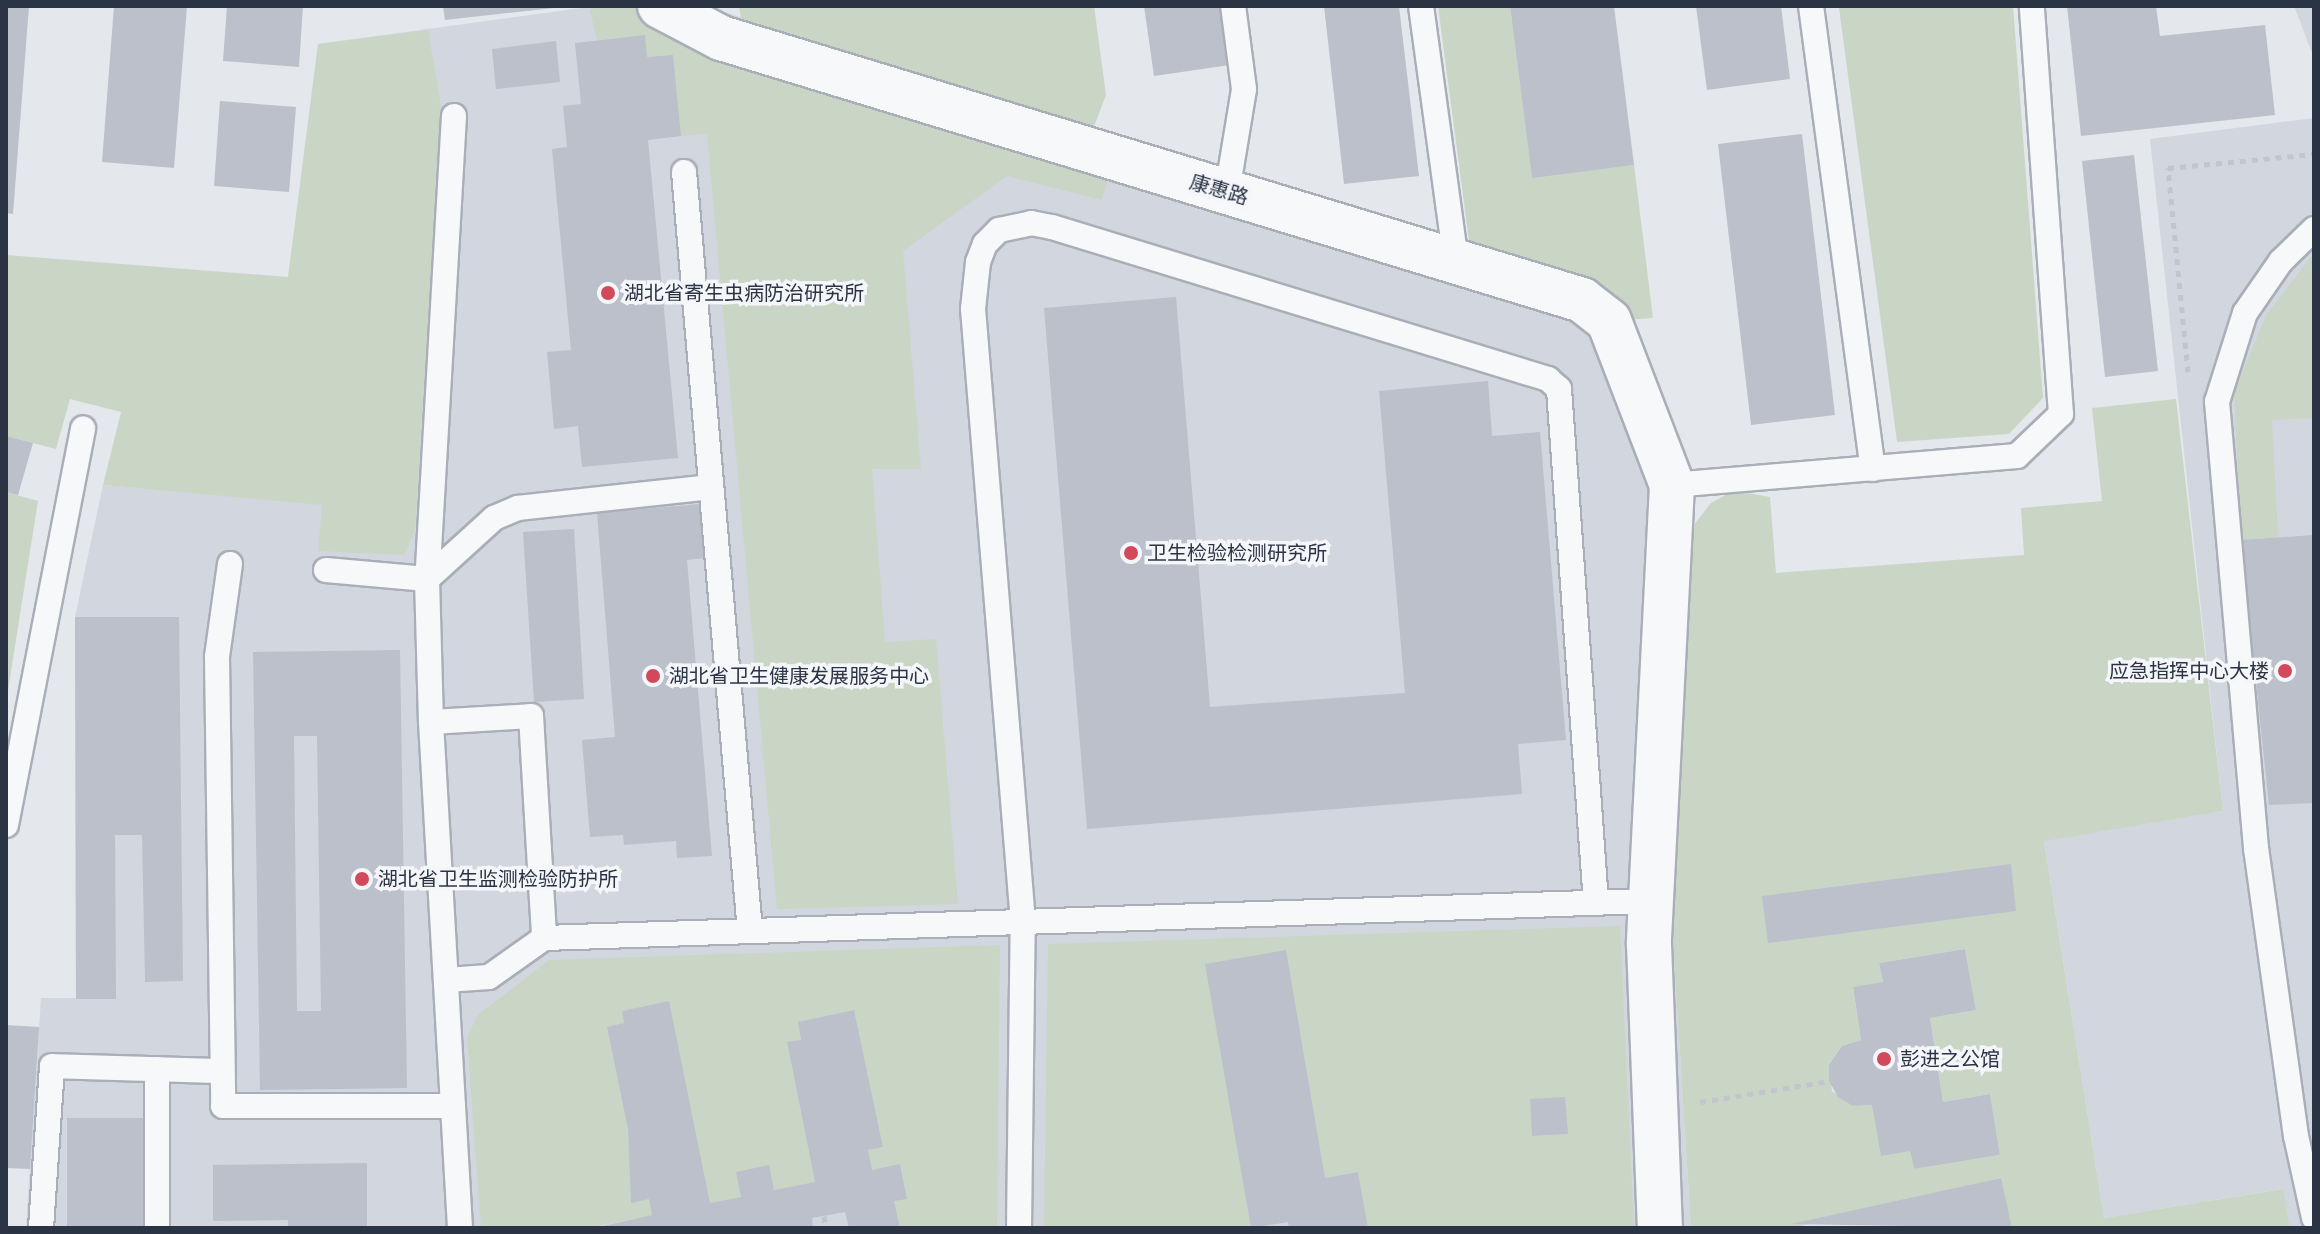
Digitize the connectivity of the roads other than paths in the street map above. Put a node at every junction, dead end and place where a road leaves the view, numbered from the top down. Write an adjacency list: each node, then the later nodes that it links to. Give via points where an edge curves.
1 (660, 6): 6 (street, 康惠路)
2 (1233, 6): 9 (lane, via 1244,89)
3 (1421, 6): 11 (lane)
4 (1811, 6): 13 (lane)
5 (2032, 6): 13 (lane, via 2061,414 2017,456)
6 (719, 22): 9 (street, 康惠路)
7 (454, 116): 18 (lane)
8 (684, 172): 15 (lane)
9 (1227, 192): 11 (street, 康惠路)
10 (2314, 229): 30 (lane, via 2281,261 2245,313 2217,402 2256,848 2296,1136)
11 (1456, 261): 14 (street, 康惠路, via 1582,300 1609,321)
12 (83, 428): 20 (lane)
13 (1873, 469): 14 (lane)
14 (1672, 485): 21 (street)
15 (711, 487): 18 (lane, via 518,508 494,518); 24 (lane)
16 (230, 564): 28 (lane, via 217,657)
17 (326, 570): 18 (lane)
18 (427, 579): 19 (lane)
19 (431, 722): 25 (lane, via 531,716); 26 (lane)
20 (6, 825)
21 (1650, 901): 22 (lane); 35 (street)
22 (1596, 903): 23 (lane); 23 (lane, via 1559,389 1548,379 1031,223 999,230 985,244 973,283)
23 (1023, 922): 24 (lane); 34 (lane)
24 (750, 931): 25 (lane)
25 (544, 938): 26 (lane, via 489,977)
26 (446, 980): 29 (lane)
27 (157, 1069): 28 (lane); 31 (lane, via 52,1066); 32 (lane)
28 (222, 1071): 29 (lane, via 223,1106)
29 (453, 1106): 33 (lane)
30 (2314, 1218)
31 (41, 1228)
32 (157, 1228)
33 (460, 1228)
34 (1019, 1228)
35 (1660, 1228)

